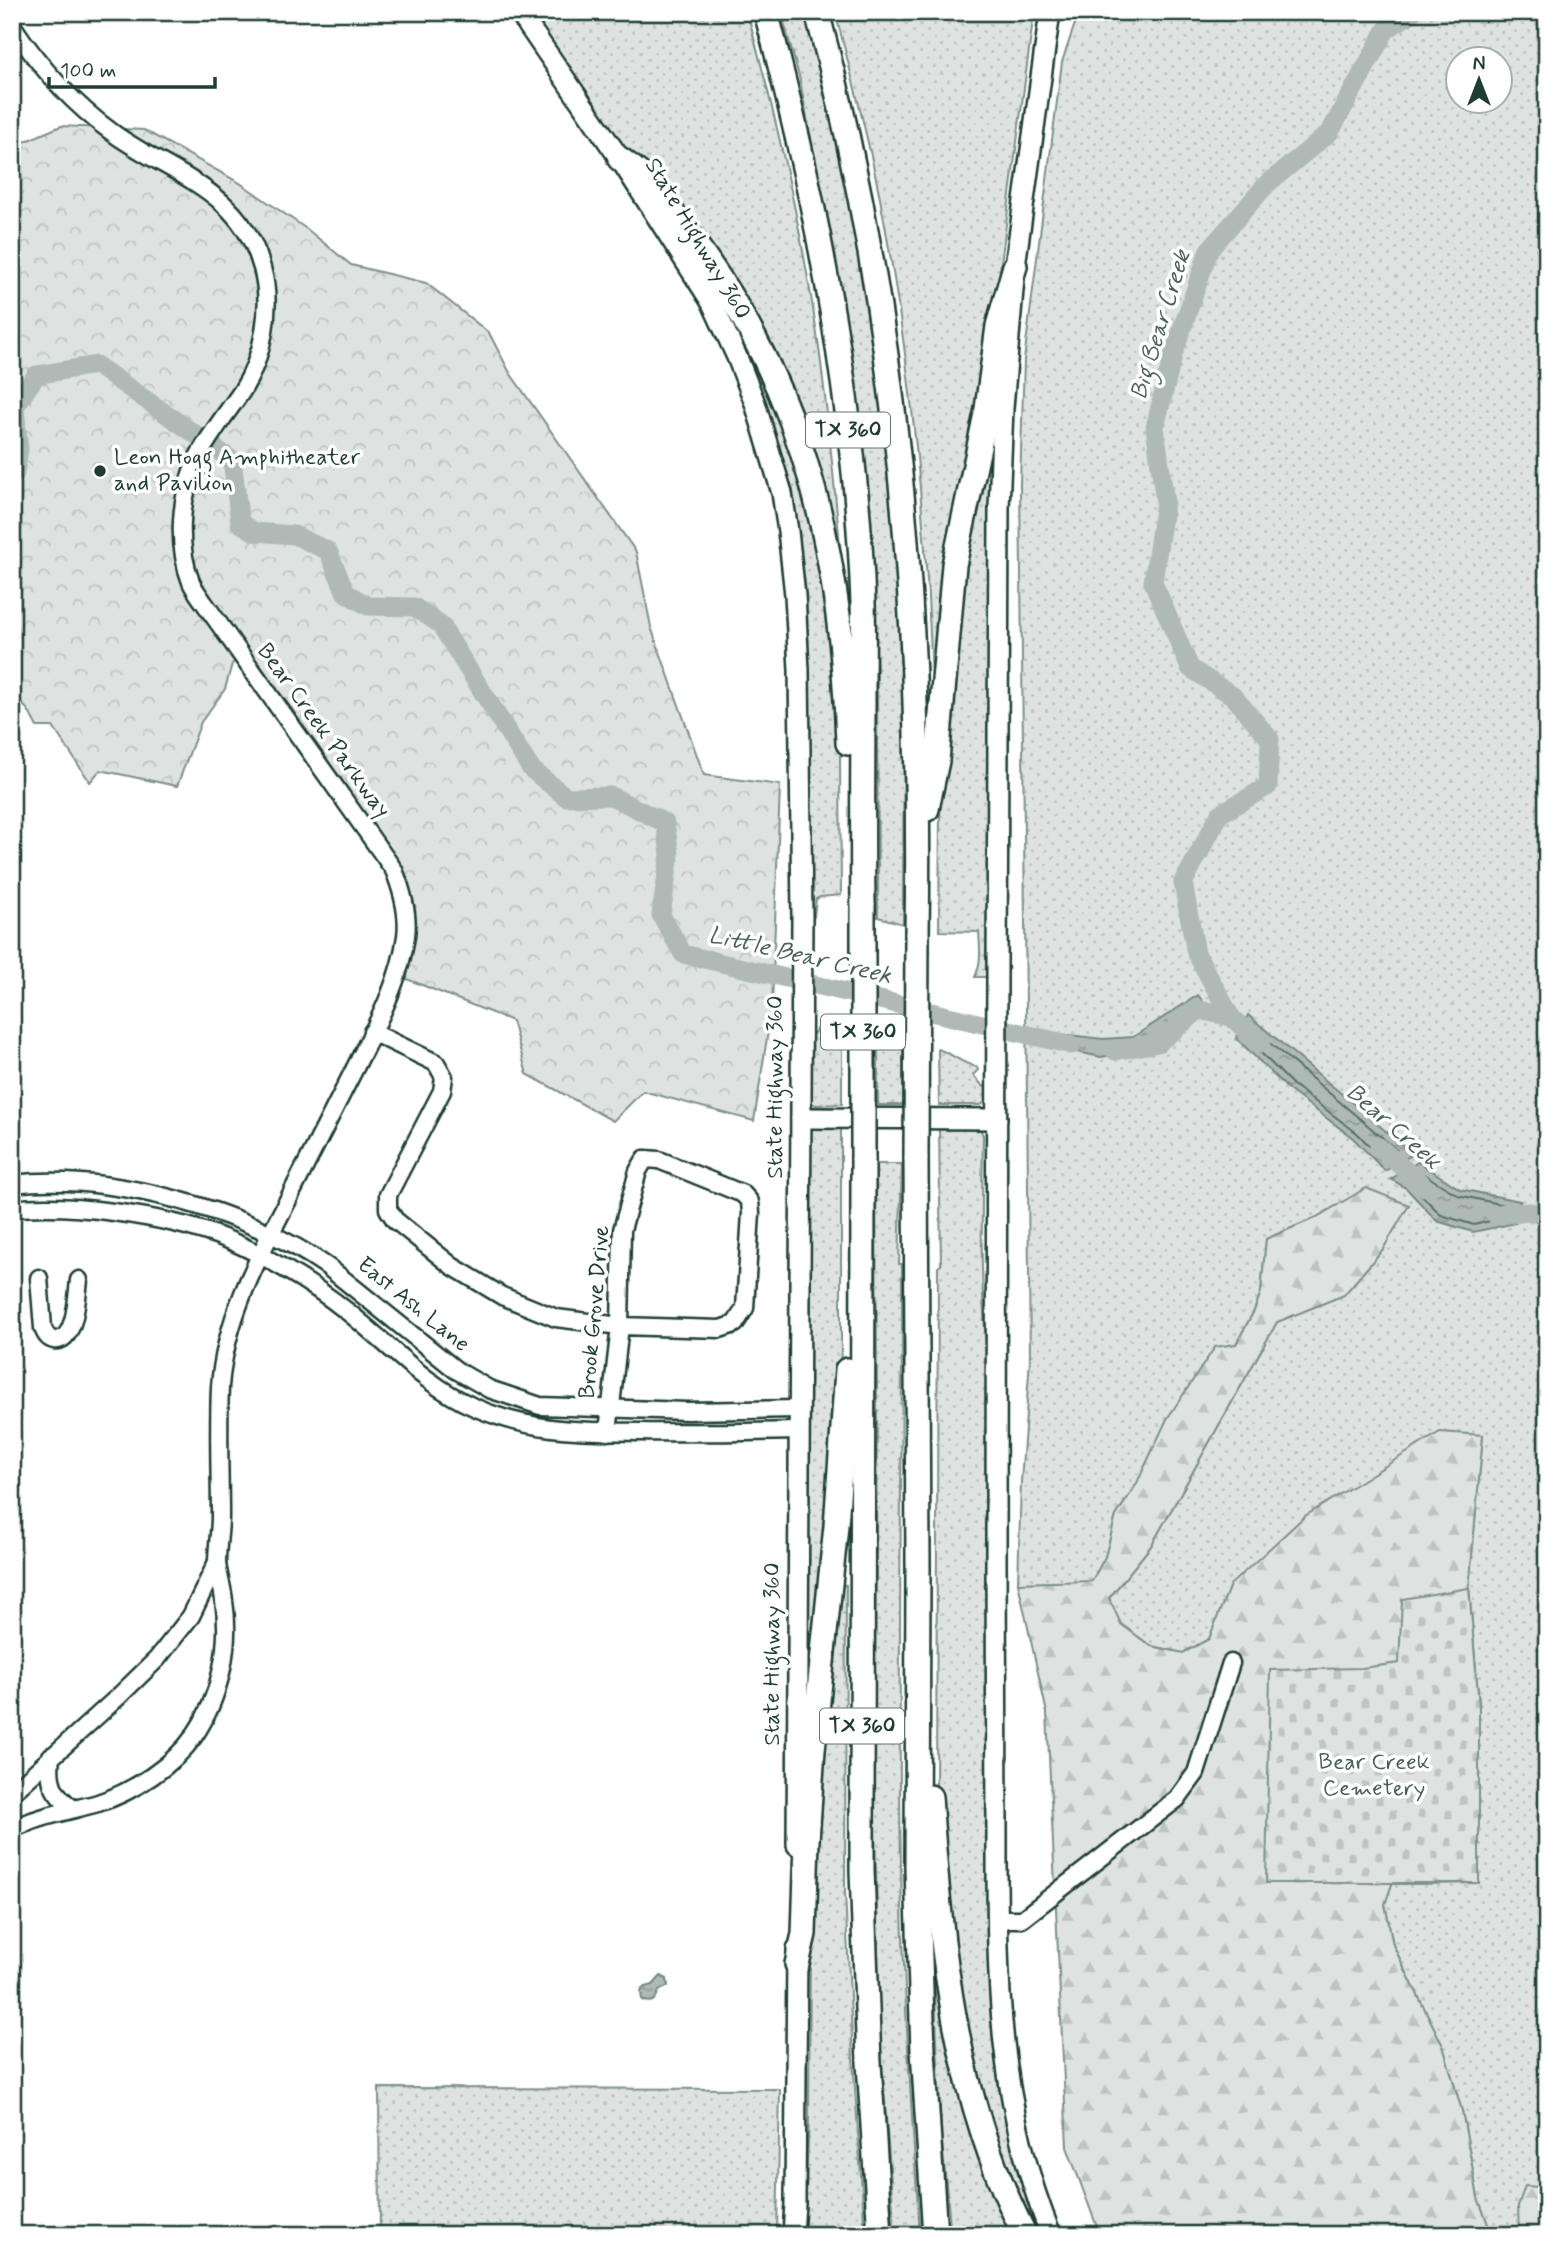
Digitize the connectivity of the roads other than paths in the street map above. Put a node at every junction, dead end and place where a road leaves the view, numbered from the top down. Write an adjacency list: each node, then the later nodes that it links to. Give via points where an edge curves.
1 (519, 12): 6 (main road, State Highway 360)
2 (766, 12): 9 (highway, TX 360, via 819,241 854,481 863,603)
3 (817, 12): 8 (highway, TX 360, via 858,187 895,413 910,576)
4 (1050, 12): 7 (main road)
5 (12, 27): 10 (street, Bear Creek Parkway, via 86,111 216,197 248,235 262,268 267,310 258,359 199,456 184,503 185,559 205,604 394,870 406,934 397,977)
6 (620, 159): 9 (highway, via 644,177 710,265 752,334 792,417 812,478 835,598 846,686 851,826); 11 (main road, State Highway 360, via 712,303 755,403 782,493 798,658)
7 (1015, 267): 8 (highway, via 998,326 987,409 954,565 937,761); 12 (main road, via 999,508)
8 (918, 850): 29 (highway, TX 360, bridge)
9 (863, 856): 15 (highway, TX 360, bridge)
10 (372, 1032): 16 (street, Bear Creek Parkway); 22 (street, via 436,1063 444,1077 442,1091 388,1195 387,1209 396,1220 452,1266 502,1296 556,1318)
11 (801, 1118): 12 (main road); 24 (main road, State Highway 360)
12 (997, 1119): 34 (main road)
13 (12, 1184): 16 (street, East Ash Lane, via 102,1185 150,1193 225,1214)
14 (12, 1209): 17 (street, East Ash Lane, via 78,1208 134,1216 216,1236)
15 (862, 1218): 35 (highway, via 849,1260 849,1345 840,1475 813,1750 804,1934); 37 (highway, TX 360, via 862,1870)
16 (270, 1235): 17 (street, Bear Creek Parkway); 20 (street, East Ash Lane, via 313,1256)
17 (260, 1256): 21 (street, East Ash Lane, via 297,1276); 27 (street, Bear Creek Parkway, via 234,1313 223,1363)
18 (39, 1278): 19 (street, via 43,1328 51,1340 66,1337 71,1330)
19 (79, 1280)
20 (376, 1304): 21 (street); 23 (street, East Ash Lane, via 456,1370 489,1389 540,1406)
21 (360, 1322): 26 (street, East Ash Lane, via 405,1364 475,1408 555,1430)
22 (620, 1326): 22 (street, Brook Grove Drive, via 622,1230 645,1159 659,1160 743,1194 750,1202 745,1308 735,1324 720,1329); 23 (street, Brook Grove Drive)
23 (610, 1408): 24 (street, East Ash Lane); 26 (street, Brook Grove Drive)
24 (798, 1409): 25 (main road, State Highway 360)
25 (798, 1431): 26 (street, East Ash Lane); 35 (main road, State Highway 360)
26 (608, 1432)
27 (217, 1562): 30 (street, Bear Creek Parkway, via 191,1616 157,1659); 32 (street, Bear Creek Parkway, via 225,1604 225,1650 220,1681 194,1736 170,1763 143,1782 102,1802)
28 (1231, 1663): 34 (street, via 1196,1773 1177,1799 1022,1919)
29 (916, 1726): 38 (highway, TX 360, via 919,1958); 39 (highway, via 928,1763 938,1906 966,2079 980,2130)
30 (51, 1756): 31 (street, Bear Creek Parkway); 32 (street, via 52,1785)
31 (12, 1793)
32 (74, 1809): 33 (street, Bear Creek Parkway)
33 (12, 1829)
34 (997, 1919): 40 (main road, via 1000,2027 1008,2087 1021,2147)
35 (797, 1964): 36 (main road, State Highway 360)
36 (793, 2235)
37 (880, 2235)
38 (935, 2235)
39 (1025, 2235)
40 (1051, 2235)

